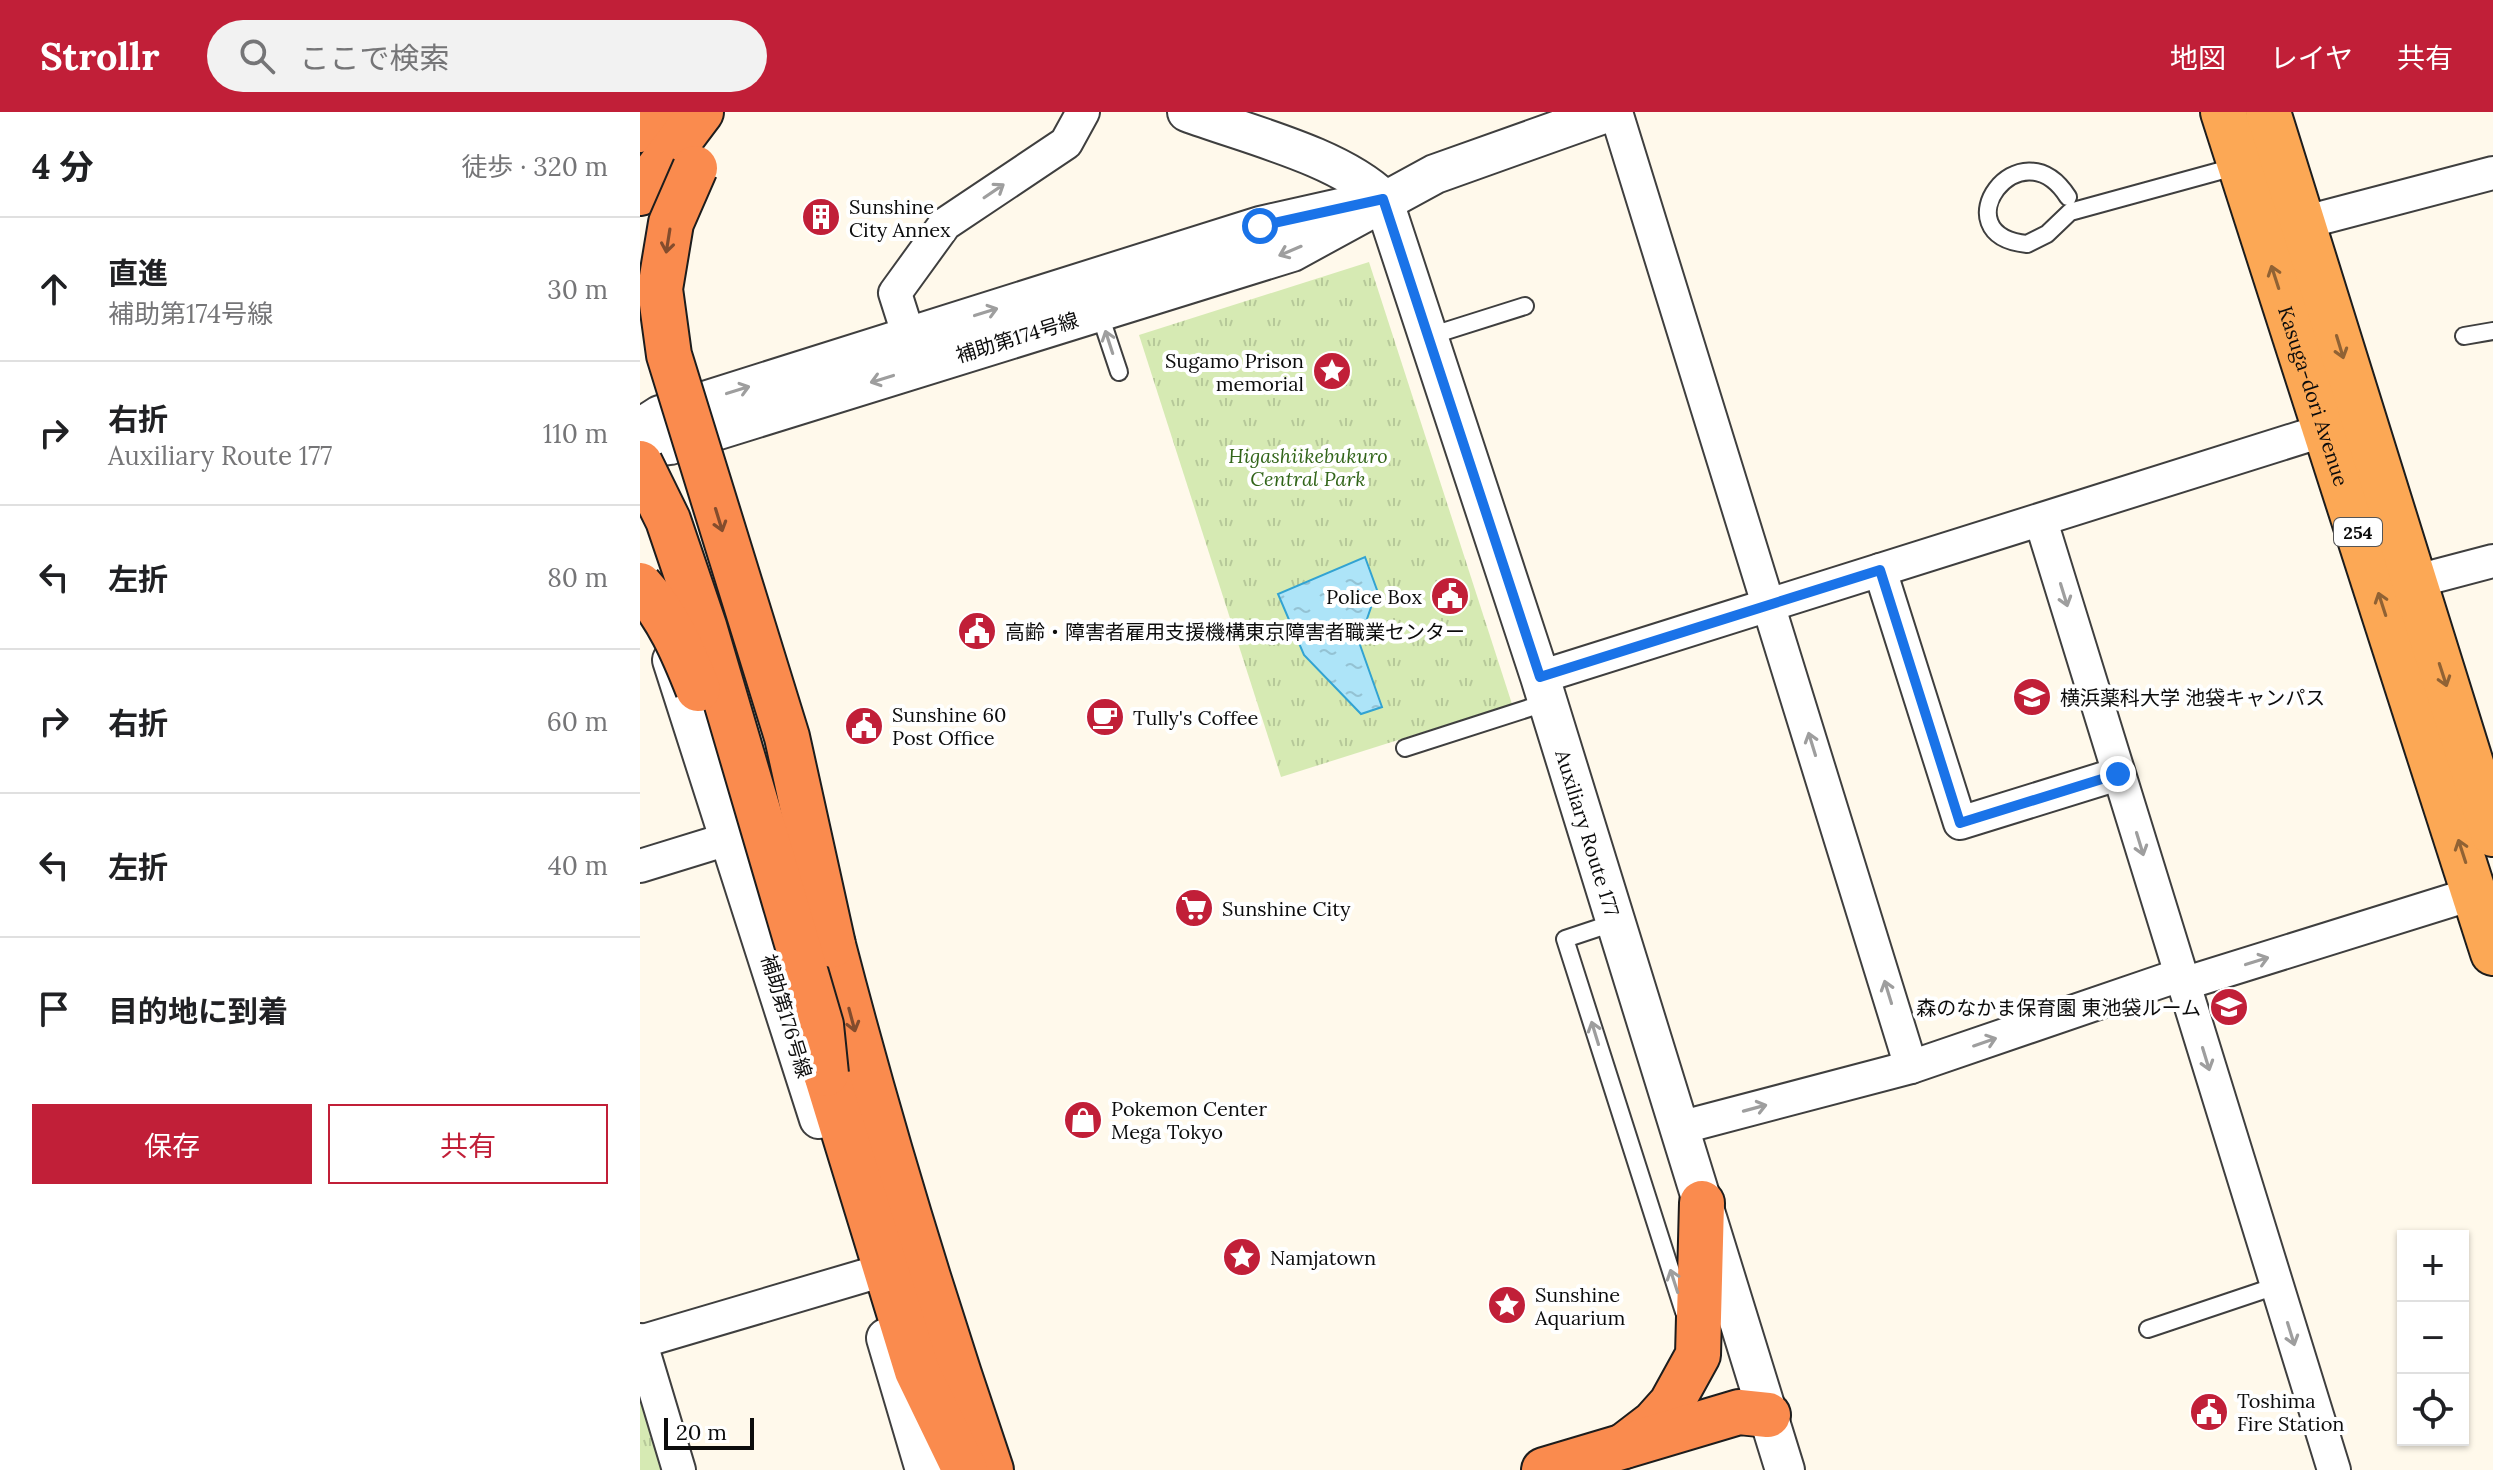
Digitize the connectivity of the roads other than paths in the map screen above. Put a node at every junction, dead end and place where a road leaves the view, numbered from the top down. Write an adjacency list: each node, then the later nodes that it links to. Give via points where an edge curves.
1 (654, 112): 10 (highway)
2 (701, 112): 13 (highway)
3 (734, 112): 48 (highway, one-way to 48, bridge, via 695,168 671,223 660,289 669,355 787,737)
4 (1083, 112): 22 (street, one-way to 4, via 895,293 945,224 1066,143)
5 (1187, 112): 15 (street, via 1334,166 1364,181)
6 (1609, 112): 15 (street, 補助第174号線, via 1435,174)
7 (1616, 112): 38 (street)
8 (2223, 112): 11 (highway, Kasuga-dori Avenue / 254)
9 (2268, 112): 16 (highway, Kasuga-dori Avenue / 254)
10 (640, 130)
11 (2239, 165): 14 (lane, via 2070,212 2027,244 2002,235 1989,216 1987,202 1993,190 2019,173 2053,180); 26 (highway, Kasuga-dori Avenue / 254, one-way to 11)
12 (2493, 173): 16 (street)
13 (640, 193)
14 (2068, 197)
15 (1383, 199): 18 (street, 補助第174号線, one-way to 18, via 1292,252); 20 (street, Auxiliary Route 177); 22 (street, 補助第174号線, one-way to 15, via 1282,220)
16 (2302, 223): 35 (highway, Kasuga-dori Avenue / 254, one-way to 35)
17 (1525, 306): 20 (lane)
18 (1099, 312): 23 (street, 補助第174号線); 24 (lane, one-way to 18)
19 (2493, 331): 21 (lane)
20 (1430, 336): 40 (street, Auxiliary Route 177)
21 (2464, 336)
22 (909, 337): 25 (street, 補助第174号線, one-way to 22, via 660,415)
23 (1006, 341): 27 (street, 補助第174号線, one-way to 27, via 670,445); 30 (street, via 915,395 678,469)
24 (1119, 372)
25 (640, 428)
26 (2325, 430): 31 (street); 46 (highway, Kasuga-dori Avenue / 254, one-way to 26)
27 (640, 449)
28 (640, 463): 52 (highway, bridge, via 668,520 704,626 821,1025)
29 (640, 474): 48 (highway, bridge, via 682,523 705,575 759,744)
30 (640, 487)
31 (2041, 521): 34 (street); 42 (street, one-way to 42)
32 (2493, 561): 35 (street)
33 (640, 565): 44 (street, 補助第176号線)
34 (1880, 570): 38 (street); 42 (street, via 1960,823)
35 (2413, 582): 43 (highway, Kasuga-dori Avenue / 254, one-way to 43)
36 (640, 585): 52 (highway, bridge, via 658,605 700,694 802,1033)
37 (742, 588): 39 (lane)
38 (1769, 604): 40 (street); 51 (street, one-way to 38)
39 (762, 653)
40 (1544, 690): 41 (lane); 47 (street, Auxiliary Route 177)
41 (1405, 748)
42 (2118, 774): 50 (street, one-way to 50)
43 (2493, 834)
44 (731, 838): 45 (street); 55 (street, 補助第176号線)
45 (640, 866)
46 (2484, 891): 49 (highway, Kasuga-dori Avenue / 254); 50 (street, one-way to 46)
47 (1616, 922): 53 (street, Auxiliary Route 177); 60 (lane, one-way to 47, via 1565,939)
48 (833, 945): 57 (highway, one-way to 57)
49 (2493, 953)
50 (2182, 980): 51 (street, one-way to 50); 56 (street, one-way to 56)
51 (1911, 1067): 53 (street, one-way to 51)
52 (826, 1074): 61 (highway)
53 (1679, 1128): 54 (street, Auxiliary Route 177)
54 (1702, 1203): 60 (highway); 62 (street, Auxiliary Route 177)
55 (867, 1275): 59 (street); 65 (street, 補助第176号線)
56 (2276, 1286): 58 (lane); 71 (street, one-way to 71)
57 (935, 1306): 67 (lane); 68 (highway)
58 (2148, 1329)
59 (640, 1341): 64 (street)
60 (1698, 1355): 63 (highway, via 1671,1404)
61 (917, 1371): 66 (lane); 67 (highway)
62 (1768, 1415): 63 (highway, via 1748,1431); 70 (street, Auxiliary Route 177)
63 (1621, 1458): 69 (highway)
64 (679, 1470)
65 (925, 1470)
66 (945, 1470)
67 (966, 1470)
68 (991, 1470)
69 (1544, 1470)
70 (1785, 1470)
71 (2334, 1470)

